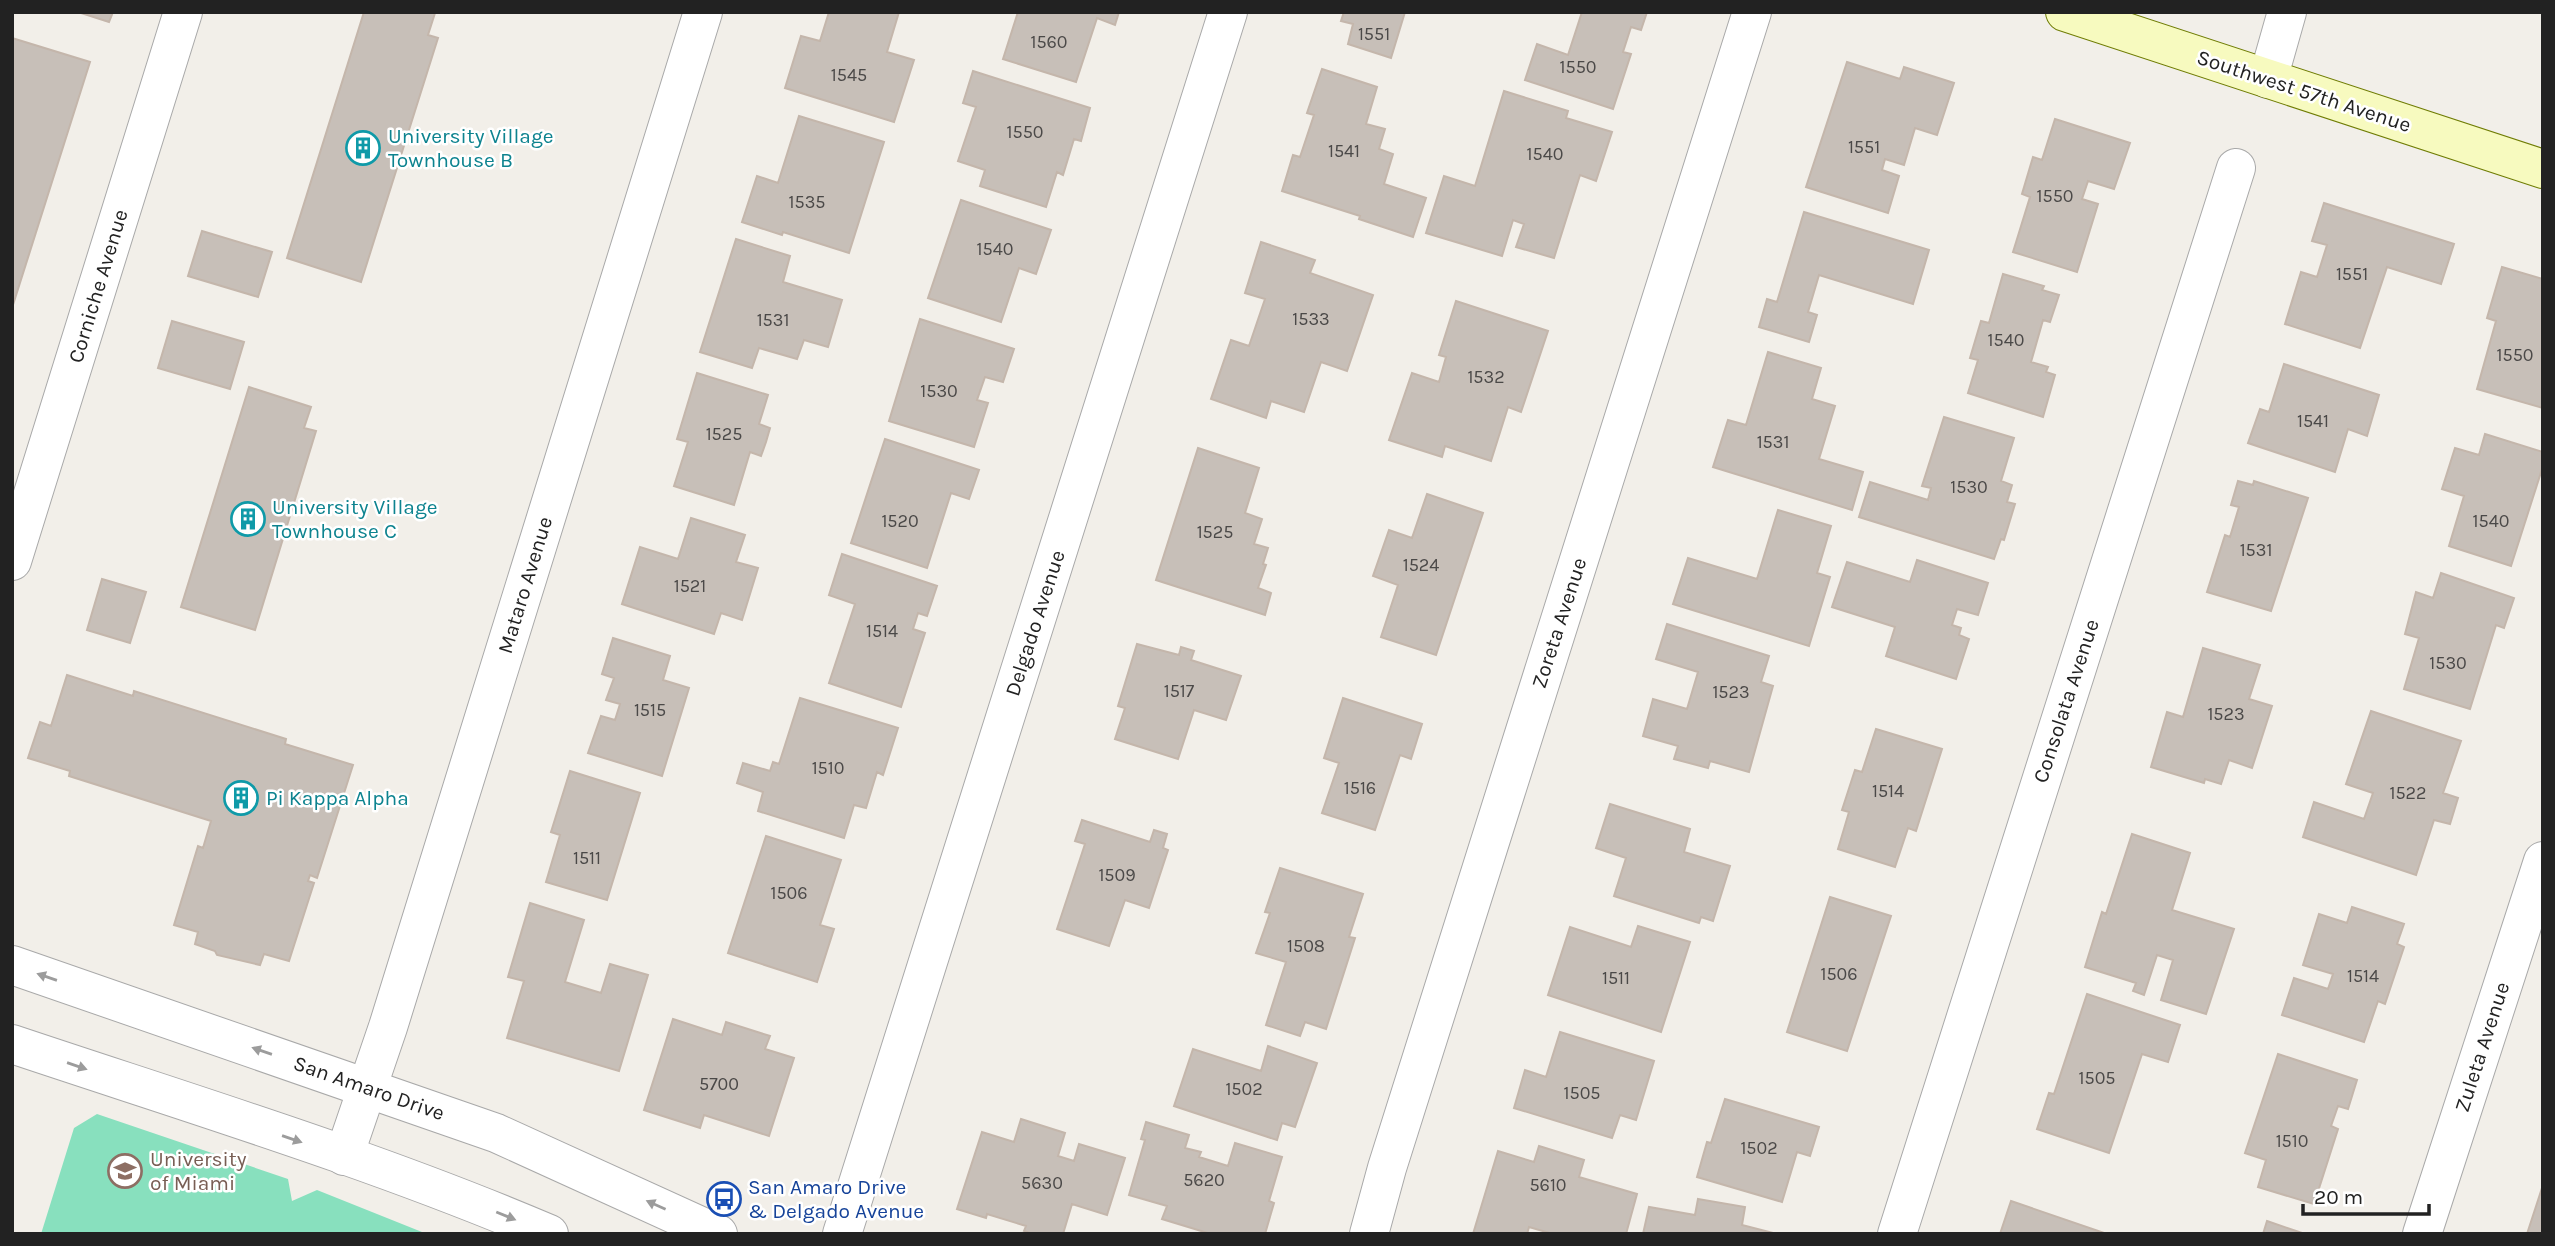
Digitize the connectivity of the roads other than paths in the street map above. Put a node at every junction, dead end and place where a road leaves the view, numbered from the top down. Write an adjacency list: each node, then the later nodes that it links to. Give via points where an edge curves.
1 (183, 12): 10 (street, Corniche Avenue)
2 (703, 12): 14 (street, Mataro Avenue)
3 (1228, 12): 18 (street, Delgado Avenue)
4 (1752, 12): 19 (street, Zoreta Avenue)
5 (2066, 12): 7 (main road, Southwest 57th Avenue)
6 (2287, 12): 7 (street)
7 (2268, 79): 9 (main road, Southwest 57th Avenue)
8 (2236, 168): 20 (street, Consolata Avenue)
9 (2543, 169)
10 (12, 561)
11 (2543, 861): 21 (street, Zuleta Avenue)
12 (12, 965): 14 (street, San Amaro Drive, one-way to 12)
13 (12, 1044): 15 (street, one-way to 15)
14 (367, 1087): 15 (street, Mataro Avenue); 17 (street, San Amaro Drive, one-way to 14, via 496,1133)
15 (344, 1156): 16 (street, one-way to 16)
16 (549, 1234)
17 (718, 1234)
18 (842, 1234)
19 (1369, 1234)
20 (1897, 1234)
21 (2422, 1234)

